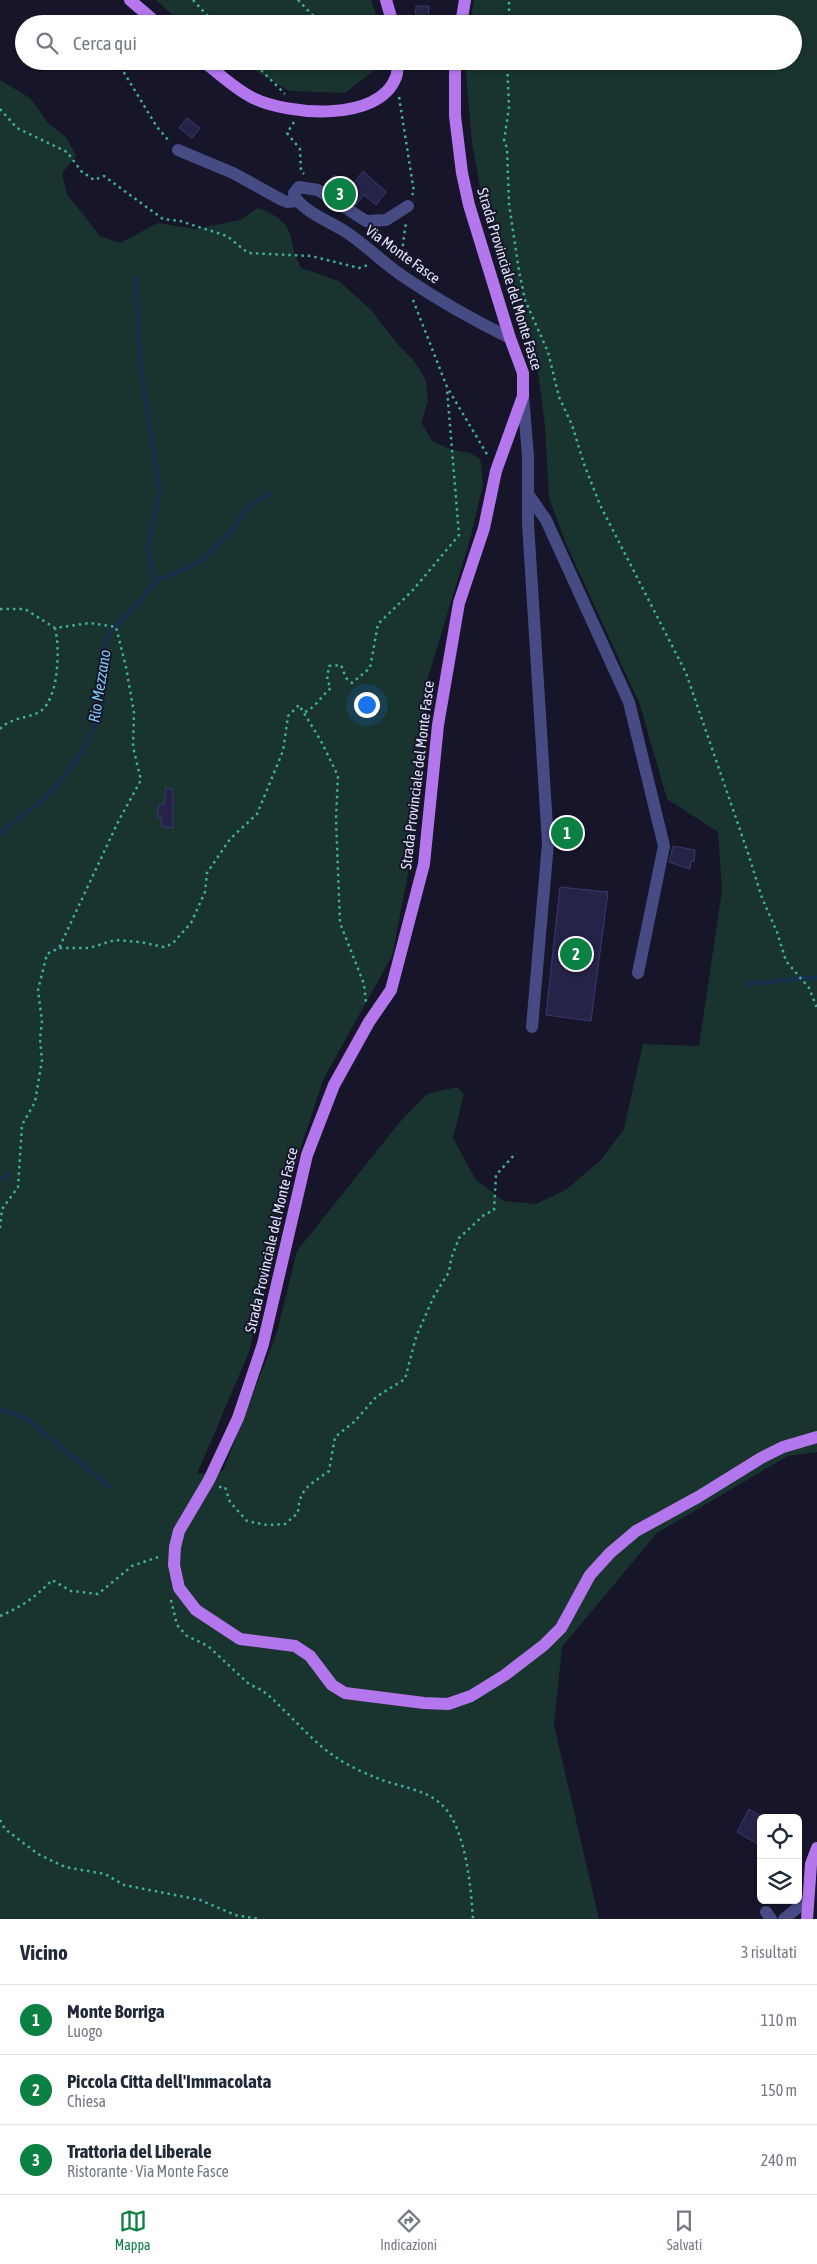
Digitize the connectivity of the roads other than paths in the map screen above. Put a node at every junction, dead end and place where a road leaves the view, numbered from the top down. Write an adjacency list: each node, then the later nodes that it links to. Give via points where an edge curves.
1 (130, 0): 4 (main road)
2 (386, 0): 5 (main road)
3 (465, 0): 6 (main road)
4 (148, 15)
5 (390, 15)
6 (462, 15)
7 (215, 70): 8 (main road, via 252,98 302,111 341,111 363,106 385,93)
8 (397, 70)
9 (455, 70): 13 (main road, Strada Provinciale del Monte Fasce, via 455,116 462,173)
10 (178, 150): 11 (street, via 233,173 282,200)
11 (298, 201): 12 (street, Via Monte Fasce, via 294,193 296,190 302,186 312,188 366,222 386,220); 13 (street, Via Monte Fasce, via 448,305)
12 (408, 206)
13 (510, 338): 14 (main road, Strada Provinciale del Monte Fasce, via 524,373)
14 (523, 396): 15 (street); 18 (main road, Strada Provinciale del Monte Fasce, via 496,471 484,528 459,603 438,724 424,864 391,990 334,1085 306,1155 264,1344 238,1418 179,1531 174,1565 179,1588 196,1610 240,1639 295,1646 310,1656 332,1685 345,1692 448,1704 480,1691 544,1645 561,1628 590,1575 636,1531 769,1454)
15 (528, 494): 16 (street, via 546,520 629,702 664,846); 17 (street, via 548,843)
16 (638, 974)
17 (532, 1027)
18 (817, 1437)
19 (817, 1848): 20 (main road, via 811,1864)
20 (808, 1899): 21 (street); 22 (main road)
21 (784, 1919)
22 (807, 1919)

